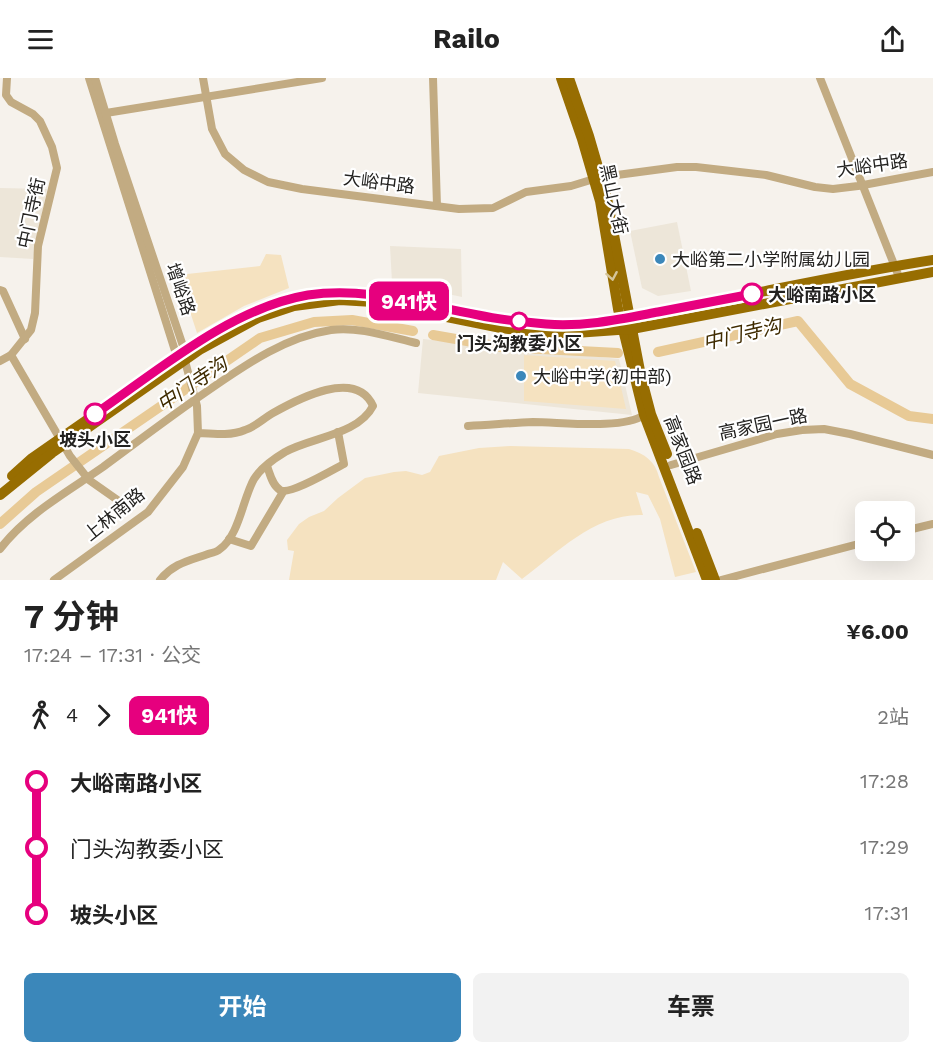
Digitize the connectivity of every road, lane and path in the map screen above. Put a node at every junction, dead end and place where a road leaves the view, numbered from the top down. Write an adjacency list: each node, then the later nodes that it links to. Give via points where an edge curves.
1 (0, 78): 2 (street)
2 (7, 78): 11 (street, 中门寺街)
3 (89, 78): 27 (street, 增峪路)
4 (95, 78): 13 (street, 增峪路)
5 (203, 78): 12 (street, 大峪中路)
6 (322, 78): 12 (street)
7 (433, 78): 17 (street)
8 (561, 78): 15 (main road, 黑山大街)
9 (569, 78): 15 (main road, 黑山大街)
10 (820, 78): 16 (street)
11 (3, 96): 24 (street, 中门寺街, via 40,121 57,168 38,246 35,314)
12 (206, 97): 13 (street); 17 (street, 大峪中路, via 212,129 225,154 244,170 268,182)
13 (106, 113): 27 (street, 增峪路)
14 (933, 172): 16 (street, 大峪中路)
15 (598, 178): 16 (street, 大峪中路, via 696,167 833,189); 17 (street, 大峪中路, via 526,192 493,208); 23 (main road, 黑山大街, via 615,234)
16 (864, 185): 19 (street)
17 (437, 206)
18 (933, 260): 19 (main road)
19 (895, 266): 21 (street); 23 (main road)
20 (933, 272): 21 (main road)
21 (899, 277): 23 (main road, via 784,301)
22 (0, 290): 24 (street)
23 (627, 324): 27 (main road, via 538,333 383,303 340,300 294,306 258,318); 30 (main road, 高家园路); 36 (main road, 高家园路, via 651,414)
24 (25, 339): 26 (street, 中门寺街)
25 (416, 343): 29 (street, via 365,332 332,330 271,350)
26 (11, 355): 28 (street, 中门寺街); 34 (street)
27 (182, 357): 29 (street, 上林南路); 34 (main road)
28 (0, 361)
29 (194, 395): 33 (street, 上林南路); 38 (street)
30 (644, 415): 31 (street, via 636,421 614,424 531,422); 50 (main road, 高家园路)
31 (468, 426)
32 (338, 432): 33 (street, via 368,415 373,406 364,393 336,386 295,401 246,430); 37 (street, via 298,445); 40 (street, via 344,464)
33 (198, 434): 48 (street, 上林南路, via 183,467 148,512)
34 (61, 442): 38 (street); 39 (main road, via 32,458); 41 (main road)
35 (933, 455): 36 (street, 高家园一路, via 824,429 777,434)
36 (671, 465): 51 (main road, 高家园路)
37 (267, 466): 40 (street, via 273,482); 45 (street, via 255,478)
38 (87, 478): 42 (street); 47 (street, via 29,520)
39 (0, 486)
40 (283, 492): 45 (street, via 252,546)
41 (0, 495)
42 (126, 506)
43 (933, 524): 44 (street)
44 (915, 528)
45 (229, 539): 49 (street, via 220,550 180,563)
46 (855, 545): 52 (street)
47 (0, 549)
48 (54, 580)
49 (160, 580)
50 (707, 580)
51 (715, 580)
52 (720, 580)

